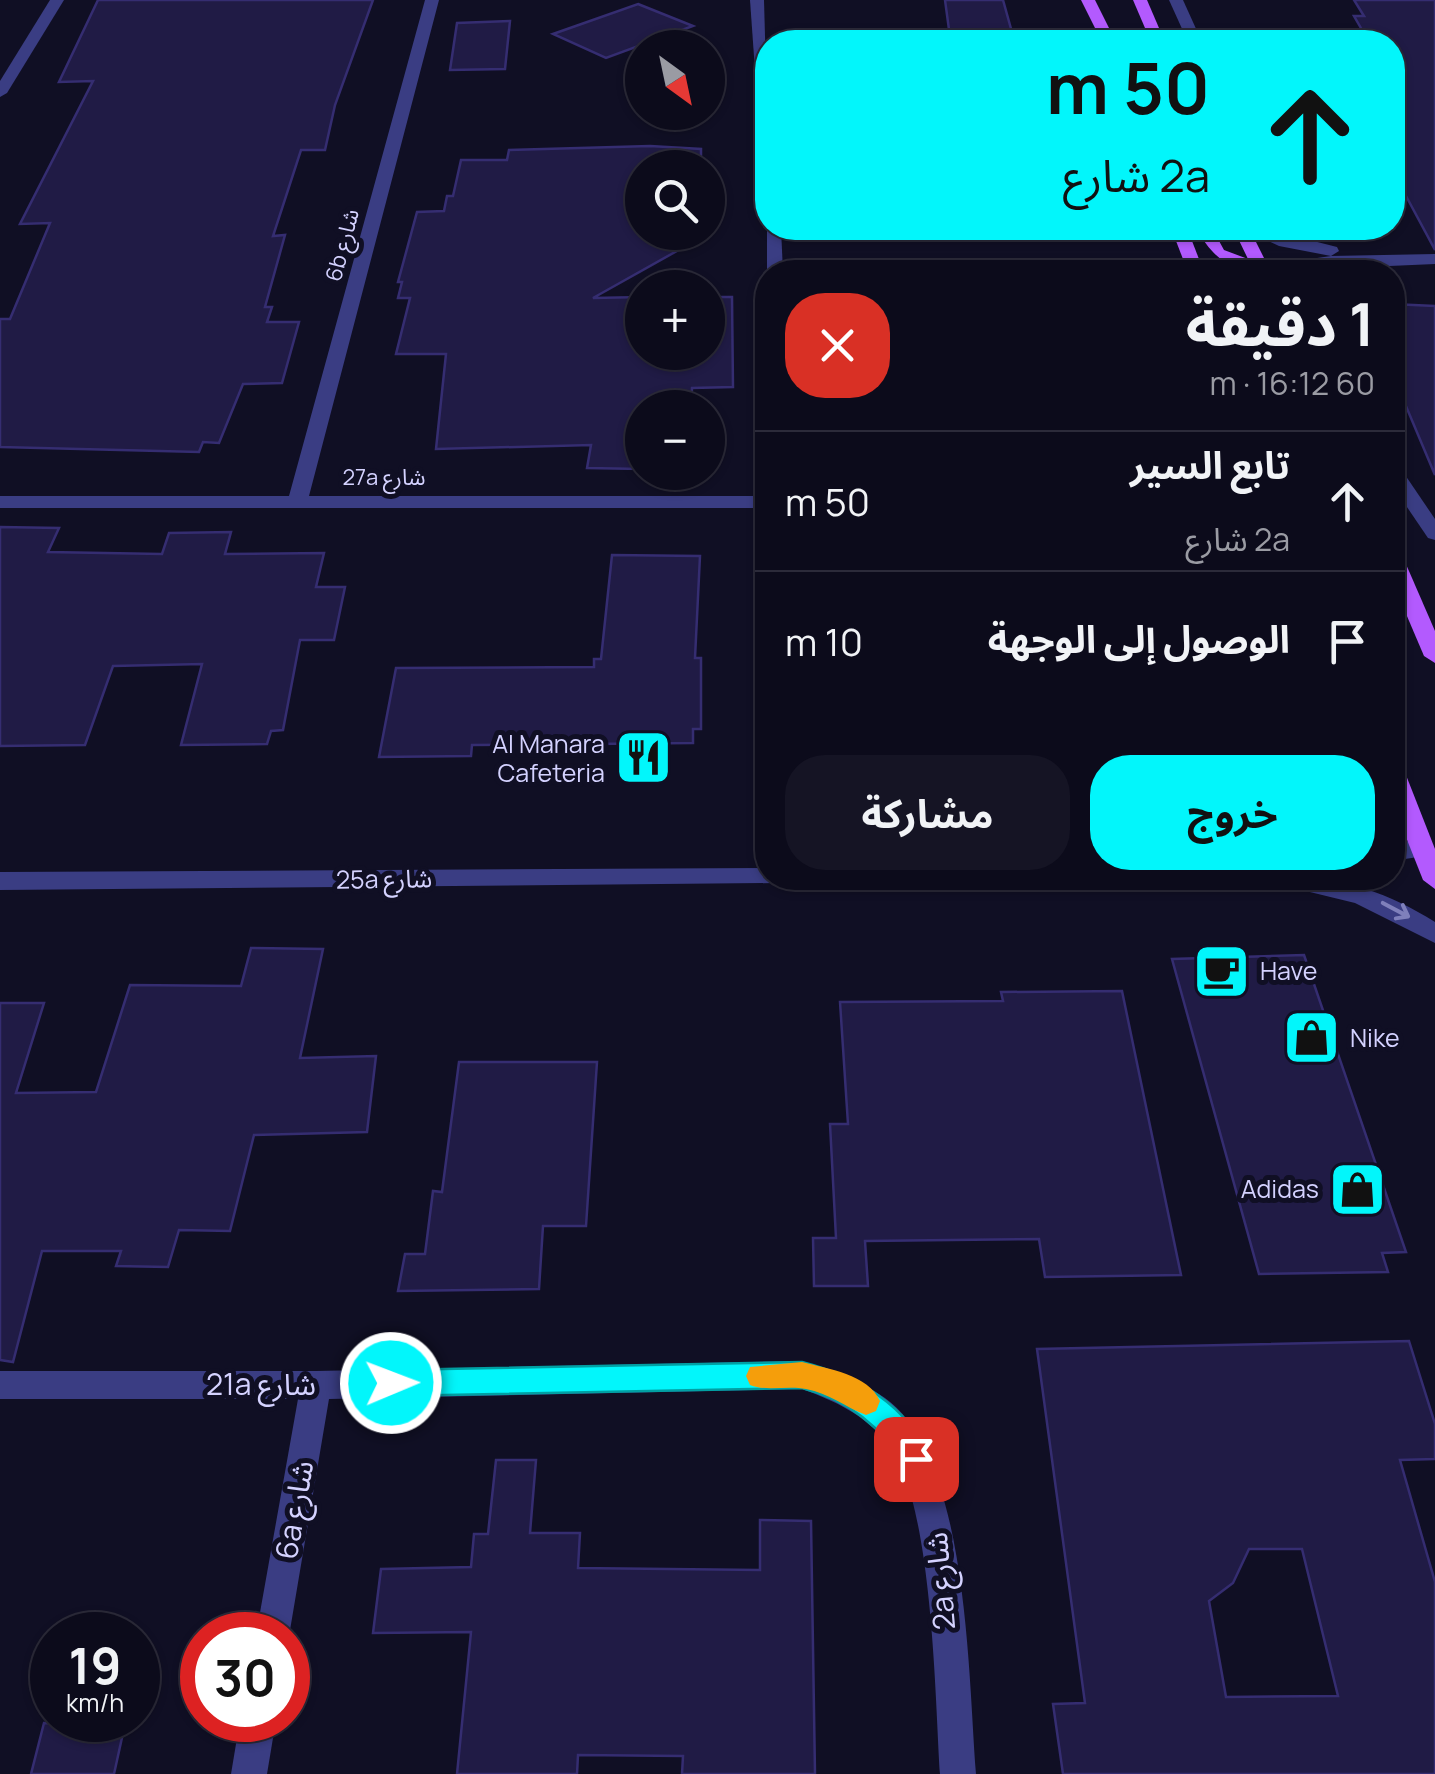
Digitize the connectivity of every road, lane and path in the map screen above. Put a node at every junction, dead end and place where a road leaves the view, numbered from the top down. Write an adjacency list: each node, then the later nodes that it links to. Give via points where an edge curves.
1 (57, 0): 11 (street, via 21,48)
2 (432, 0): 20 (street, 6b شارع)
3 (758, 0): 7 (street)
4 (1088, 0): 8 (main road)
5 (1140, 0): 9 (main road)
6 (1176, 0): 10 (street)
7 (760, 30)
8 (1102, 30)
9 (1153, 30)
10 (1190, 30)
11 (0, 92)
12 (1211, 240): 16 (main road, via 1218,253)
13 (1283, 240): 14 (street)
14 (1406, 259): 15 (street); 17 (street)
15 (1435, 259)
16 (1234, 260)
17 (1375, 260)
18 (1405, 489): 22 (street)
19 (0, 502): 20 (street, 27a شارع)
20 (297, 502): 21 (street, 27a شارع)
21 (755, 502)
22 (1435, 534)
23 (1405, 586): 24 (main road)
24 (1435, 656)
25 (1405, 798): 26 (main road)
26 (1429, 851): 28 (main road)
27 (755, 877): 29 (street, 25a شارع)
28 (1435, 880)
29 (0, 882)
30 (1349, 890): 31 (street, one-way to 31)
31 (1435, 934)
32 (0, 1385): 33 (street, 21a شارع)
33 (316, 1385): 34 (street, 21a شارع, via 802,1375 840,1385); 35 (street, 6a شارع)
34 (873, 1406): 38 (street, 2a شارع, via 905,1439 928,1480)
35 (277, 1612)
36 (254, 1742): 37 (street)
37 (249, 1774)
38 (958, 1774)

